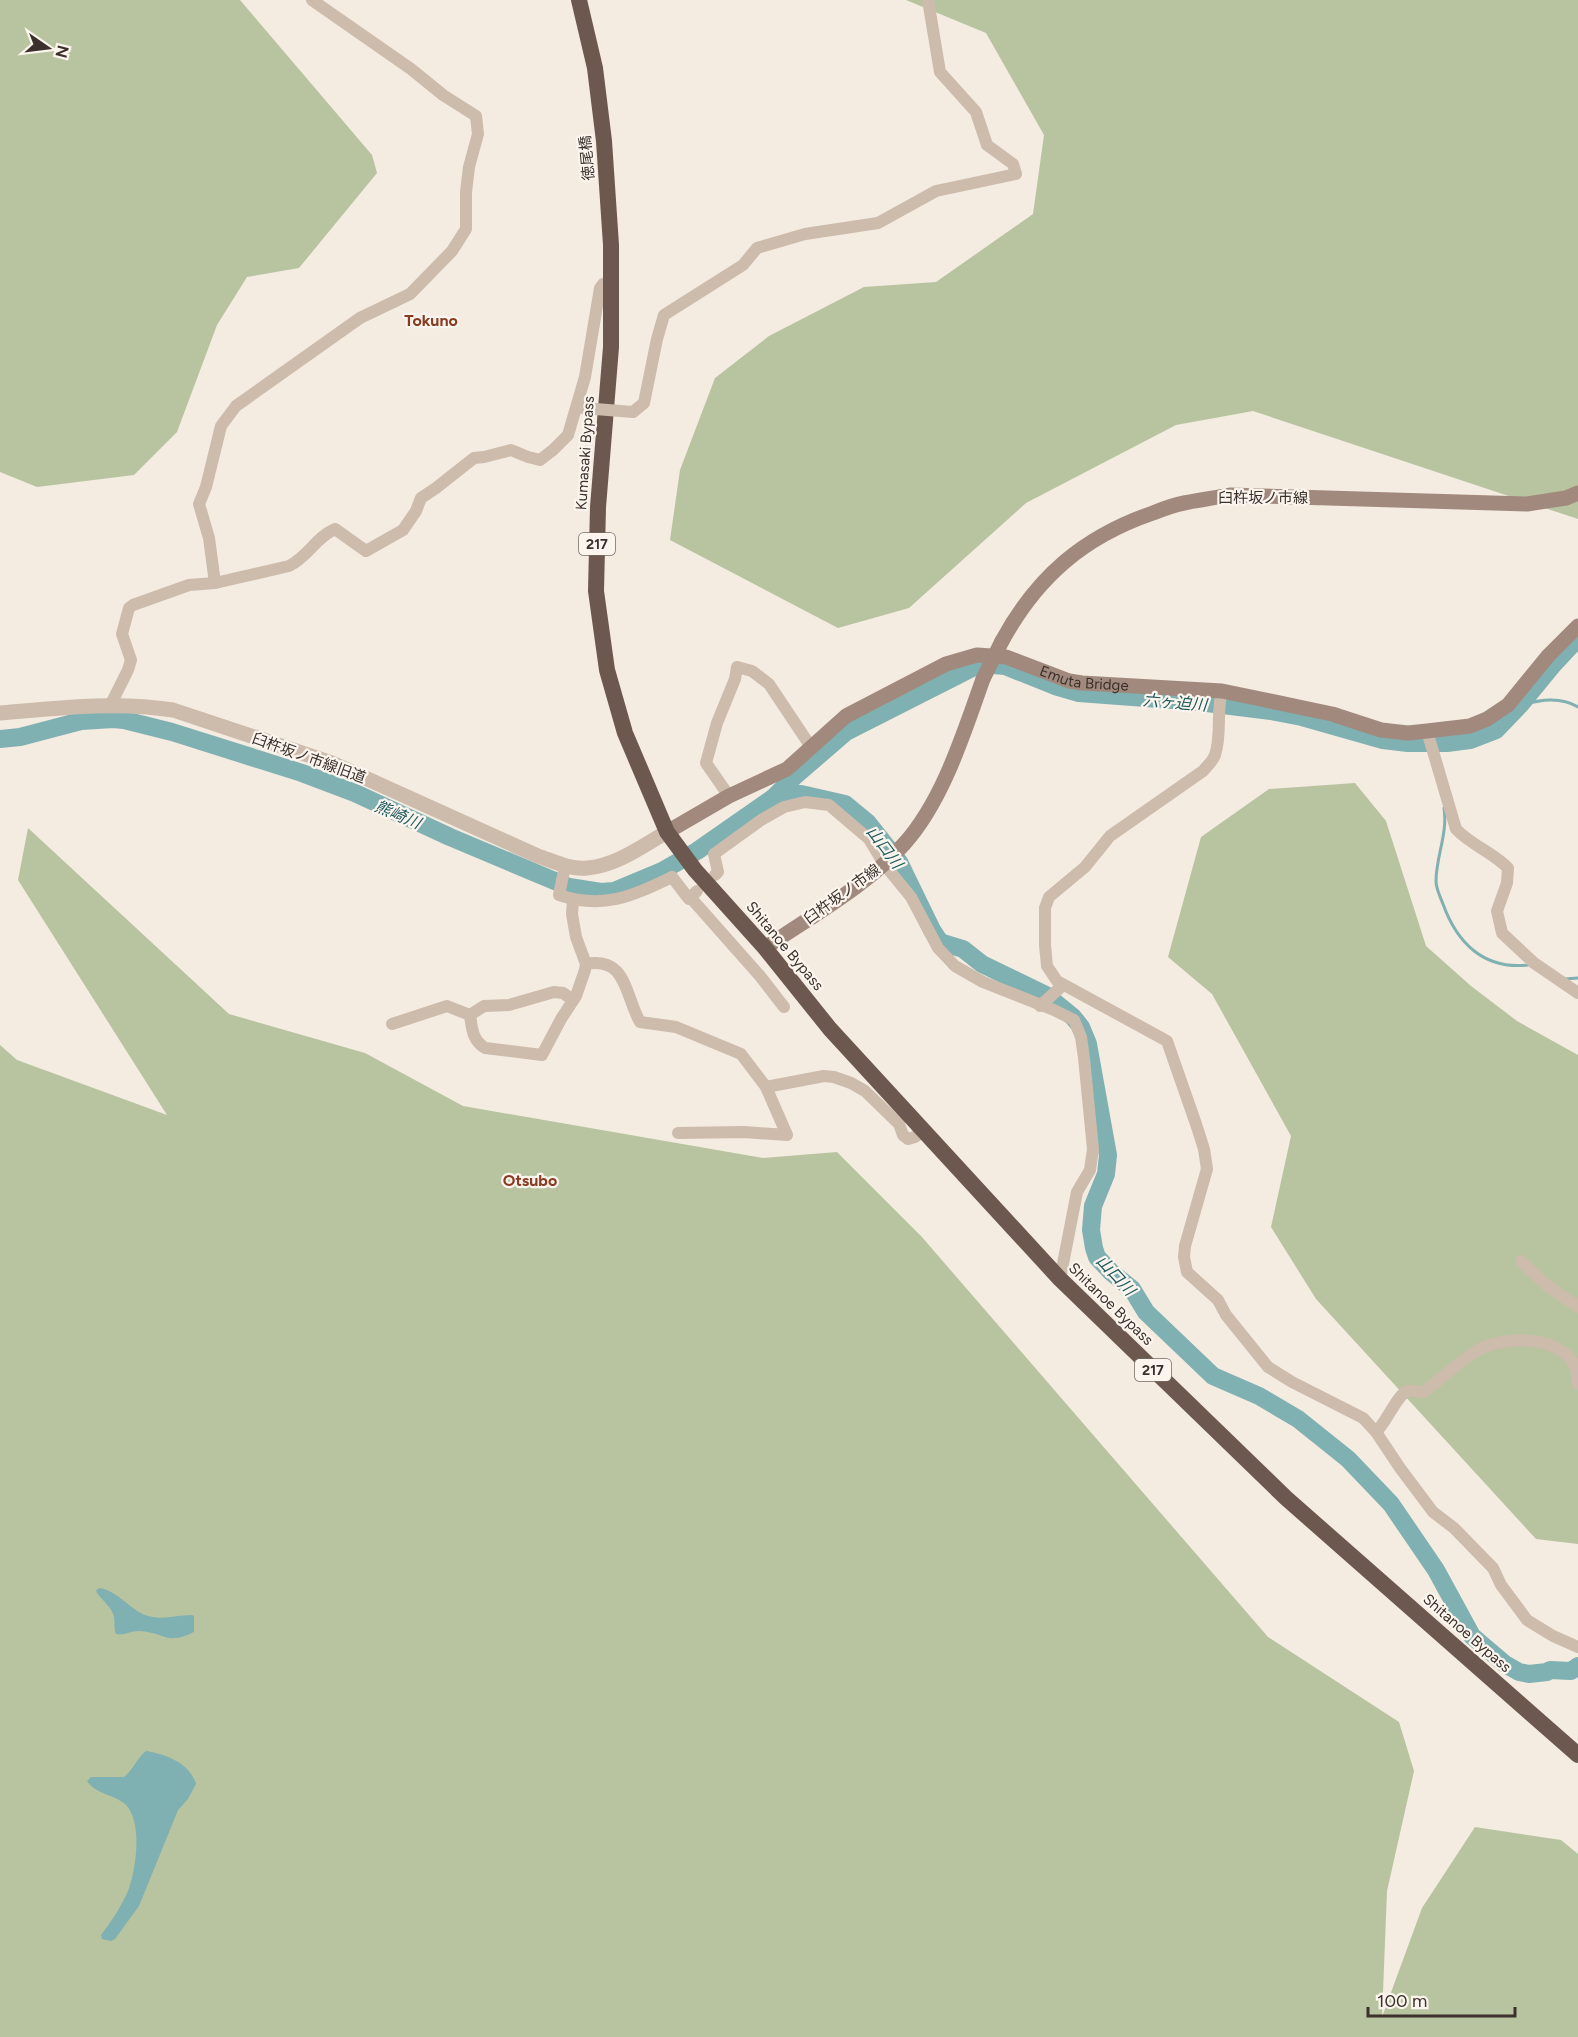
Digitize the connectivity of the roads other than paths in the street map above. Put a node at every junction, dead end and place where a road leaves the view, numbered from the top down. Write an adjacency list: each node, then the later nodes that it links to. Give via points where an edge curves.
1 (312, 0): 8 (street, via 476,116 478,134 469,167 466,229 452,251 411,294 360,318 236,406 222,426 199,504 209,537)
2 (579, 0): 4 (highway, 徳尾橋 / 217, via 595,68)
3 (928, 0): 6 (street, bridge, via 940,72 976,112 987,145 1013,164 1016,174 936,191 879,223 805,234 757,248 743,265 664,315 644,403 633,412)
4 (611, 245): 5 (highway, Kumasaki Bypass / 217)
5 (611, 283): 6 (street, via 600,288); 16 (highway, Kumasaki Bypass / 217, via 611,347 598,507 596,591 607,670 625,733)
6 (579, 407): 8 (street, via 567,435 540,460 511,450 474,458 421,498 403,530 366,550 335,529 289,566)
7 (1578, 493): 17 (main road, 臼杵坂ノ市線, bridge, via 1527,504 1230,495 1182,503 1123,523 1081,548 1047,577 1016,615 984,679 957,754 935,798)
8 (215, 583): 11 (street, via 178,588 129,608 122,634 131,660)
9 (1578, 626): 13 (main road, Emuta Bridge, via 1508,705 1470,726)
10 (1221, 695): 13 (main road, Emuta Bridge, via 1332,714 1381,729); 14 (main road, Emuta Bridge, via 1069,681 1006,657 977,655 946,664 846,716); 27 (street, via 1215,757 1203,771 1110,836 1084,867 1049,897 1045,908 1047,966)
11 (111, 704): 12 (street, 臼杵坂ノ市線旧道); 18 (street, 臼杵坂ノ市線旧道, via 173,710 332,763)
12 (0, 712)
13 (1427, 733): 28 (street, via 1456,829 1508,868 1497,911 1502,933 1534,963)
14 (811, 747): 15 (main road, Emuta Bridge, via 787,769); 15 (street, via 769,684 752,671 737,667 706,763)
15 (729, 796): 16 (main road, Emuta Bridge)
16 (667, 832): 18 (street, 臼杵坂ノ市線旧道, via 611,863); 21 (highway, Shitanoe Bypass / 217)
17 (886, 862): 19 (street, via 869,839 829,805 805,802 784,807 720,849 714,854 718,872); 23 (main road, 臼杵坂ノ市線); 30 (street, via 911,897 938,948 955,966 983,982)
18 (564, 868): 20 (street, via 559,895)
19 (715, 875)
20 (573, 900): 22 (street, via 619,900 672,876 689,898 693,894); 25 (street, via 576,937)
21 (737, 917): 22 (street); 23 (highway, Shitanoe Bypass / 217)
22 (722, 932): 26 (street)
23 (765, 948): 24 (highway, Shitanoe Bypass / 217)
24 (776, 962): 26 (street); 35 (highway, Shitanoe Bypass / 217, via 830,1029)
25 (586, 964): 29 (street); 34 (street, via 607,964 616,972 626,984 640,1022 675,1027 741,1054)
26 (760, 976): 31 (street)
27 (1061, 986): 30 (street); 41 (street, via 1167,1041 1204,1149 1207,1169 1185,1246 1187,1272 1218,1300 1268,1367 1362,1418)
28 (1578, 993)
29 (573, 1000): 32 (street, via 554,992 509,1005 484,1005); 32 (street, via 542,1055 484,1048 474,1038)
30 (1041, 1005): 38 (street, via 1074,1020 1081,1037 1093,1149 1090,1170 1077,1192)
31 (784, 1007)
32 (470, 1015): 33 (street, via 447,1006)
33 (392, 1024)
34 (766, 1087): 35 (street, via 834,1077 865,1091 908,1138); 36 (street, via 788,1135 744,1131)
35 (923, 1130): 38 (highway, Shitanoe Bypass / 217)
36 (678, 1133)
37 (1521, 1261): 39 (street)
38 (1060, 1279): 43 (highway, Shitanoe Bypass / 217, via 1286,1498)
39 (1578, 1307)
40 (1578, 1384): 41 (street, via 1575,1365 1546,1344 1520,1341 1482,1348 1423,1392 1412,1390 1402,1394)
41 (1376, 1432): 42 (street, via 1433,1512 1493,1568 1527,1620)
42 (1578, 1647)
43 (1578, 1755)

